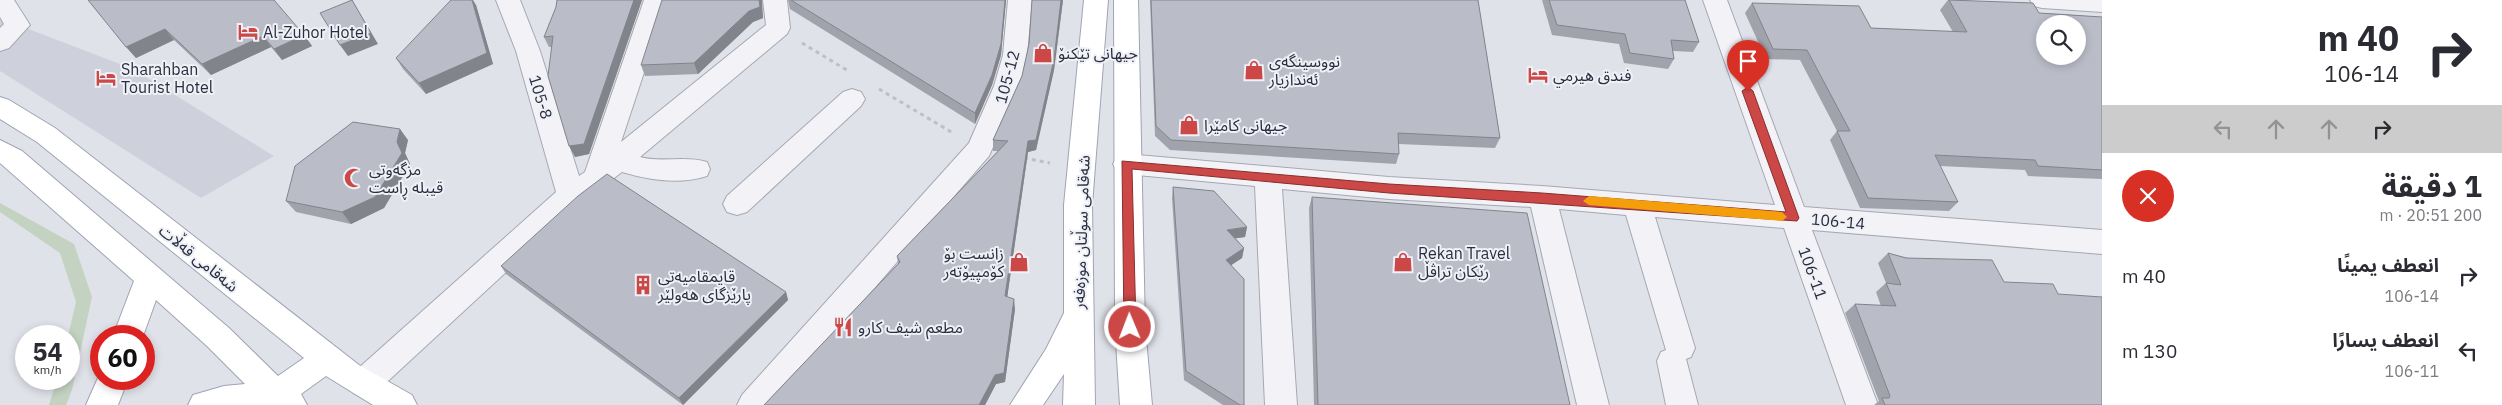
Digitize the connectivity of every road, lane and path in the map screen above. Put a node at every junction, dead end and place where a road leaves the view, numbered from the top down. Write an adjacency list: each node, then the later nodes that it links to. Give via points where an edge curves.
1 (1, 0): 11 (street, via 18,25)
2 (508, 0): 22 (street, 105-8, via 528,51)
3 (656, 0): 21 (street)
4 (776, 0): 16 (street, via 778,28)
5 (1020, 0): 15 (street, 105-12, via 1015,55 1007,86)
6 (1096, 0): 19 (main road, شەقامی سوڵتان موزەفەر)
7 (1126, 0): 17 (main road)
8 (1715, 0): 26 (street, 106-11)
9 (2042, 0): 10 (street)
10 (2102, 4)
11 (0, 42)
12 (852, 99): 24 (street)
13 (0, 107): 31 (main road, شەقامی قەڵات, via 46,135)
14 (0, 150): 28 (main road)
15 (980, 150): 19 (path); 39 (street, 105-12)
16 (618, 160): 18 (street, via 650,170); 21 (street)
17 (1126, 164): 20 (street, 106-14); 35 (main road, via 1130,327)
18 (697, 169)
19 (1082, 169): 29 (main road, شەقامی سوڵتان موزەفەر, via 1078,205)
20 (1268, 176): 23 (street, 106-14, via 1389,188); 42 (street)
21 (596, 178): 22 (street)
22 (571, 195): 32 (street)
23 (1542, 197): 25 (street, 106-14); 43 (street)
24 (737, 204)
25 (1637, 205): 26 (street, 106-14); 44 (street, via 1676,355)
26 (1793, 218): 27 (street, 106-14); 45 (street, 106-11)
27 (2102, 242)
28 (149, 278): 30 (main road); 34 (main road, via 218,337)
29 (1079, 310): 40 (main road, via 1057,358); 41 (main road, شەقامی سوڵتان موزەفەر)
30 (132, 325)
31 (327, 358): 32 (main road, شەقامی قەڵات); 34 (main road)
32 (364, 383): 38 (main road, شەقامی قەڵات)
33 (108, 390): 36 (main road)
34 (283, 400): 37 (main road, via 224,400)
35 (1139, 400)
36 (102, 405)
37 (204, 405)
38 (401, 405)
39 (752, 405)
40 (1026, 405)
41 (1079, 405)
42 (1281, 405)
43 (1593, 405)
44 (1682, 405)
45 (1862, 405)

